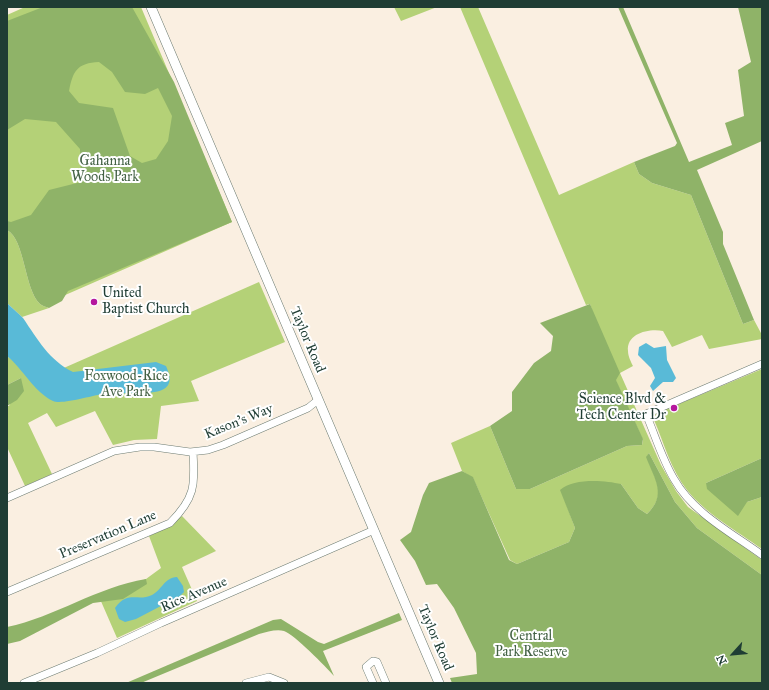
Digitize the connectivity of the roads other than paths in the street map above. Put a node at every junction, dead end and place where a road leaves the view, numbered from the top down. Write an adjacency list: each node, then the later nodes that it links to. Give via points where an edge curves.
1 (151, 7): 3 (main road, Taylor Road)
2 (762, 364): 7 (street, via 646,414 669,470 690,501 711,519)
3 (318, 400): 4 (street, Kason's Way, via 308,408 223,445); 6 (main road, Taylor Road)
4 (193, 452): 5 (street, Kason's Way, via 140,447 114,452); 8 (street, Preservation Lane, via 193,490 182,511 170,523)
5 (7, 498)
6 (374, 530): 9 (street, Rice Avenue); 14 (main road, Taylor Road)
7 (762, 554)
8 (7, 592)
9 (24, 683)
10 (246, 683): 11 (street, via 269,677)
11 (284, 683)
12 (373, 683): 13 (street, via 366,667 373,661 377,662)
13 (386, 683)
14 (439, 683)

